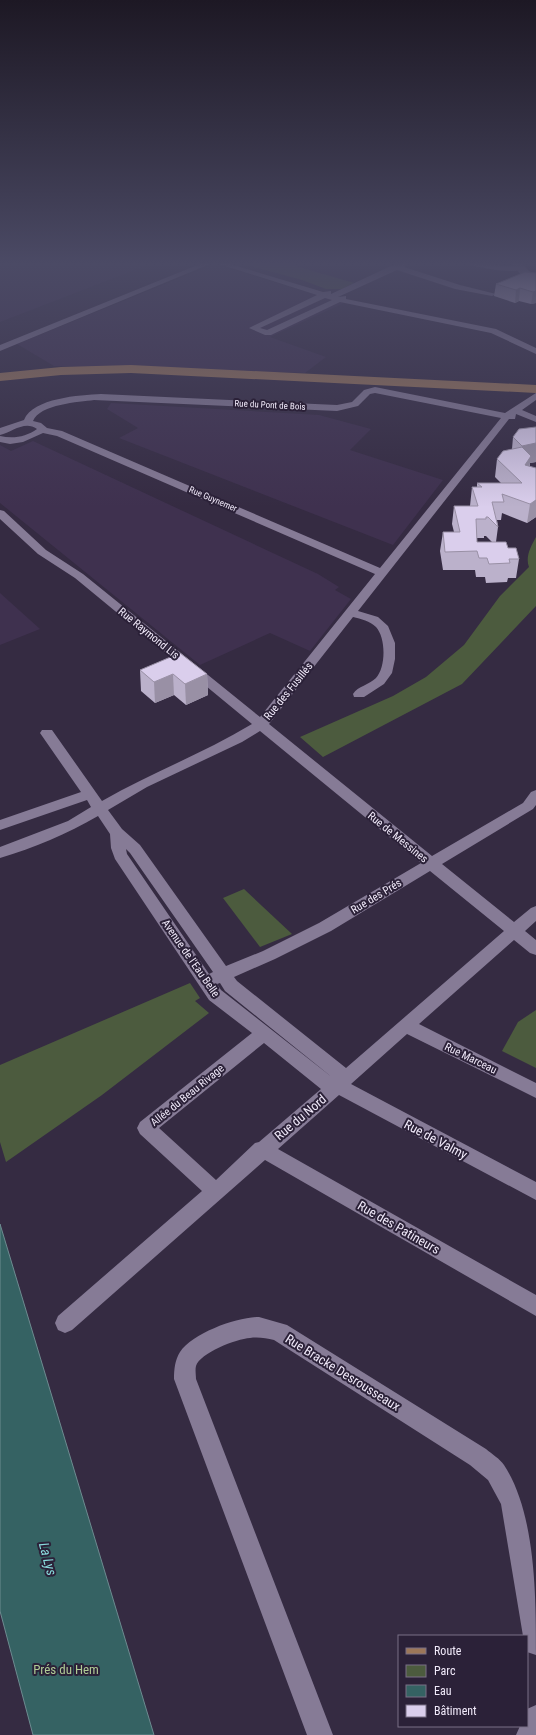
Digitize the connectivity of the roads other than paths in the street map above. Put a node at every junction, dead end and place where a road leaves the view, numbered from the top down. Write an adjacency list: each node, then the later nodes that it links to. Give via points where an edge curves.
1 (523, 345): 2 (street)
2 (536, 351)
3 (0, 377): 4 (main road, via 62,371 126,369)
4 (302, 378): 5 (main road, via 102,372); 6 (main road)
5 (0, 380)
6 (536, 389)
7 (536, 396): 9 (street)
8 (536, 402): 9 (street)
9 (512, 414): 10 (street, Rue du Pont de Bois); 11 (street, Rue du Pont de Bois, via 375,390 367,392 355,404 336,408 82,397 38,410 31,415); 16 (street, Rue des Fusillés)
10 (536, 419)
11 (28, 422): 12 (street, via 40,425); 13 (street)
12 (41, 430): 14 (street, via 16,440 5,441); 16 (street, Rue Guynemer, via 59,433)
13 (0, 432)
14 (0, 438)
15 (0, 513): 19 (street, Rue Raymond Lis, via 56,563 74,573)
16 (383, 573): 17 (street, Rue des Fusillés)
17 (351, 613): 18 (street, via 380,624 389,646 383,677); 19 (street, Rue des Fusillés)
18 (359, 694)
19 (262, 724): 23 (street, Rue des Fusillés, via 238,740 142,784); 27 (street, Rue de Messines)
20 (47, 733): 21 (street, Avenue de l'Eau Belle)
21 (89, 794): 23 (street, Avenue de l'Eau Belle); 24 (street)
22 (533, 803): 27 (street, Rue des Prés)
23 (99, 809): 25 (street, Avenue de l'Eau Belle); 26 (street, Rue des Fusillés, via 61,830)
24 (0, 825)
25 (117, 833): 31 (street, Avenue de l'Eau Belle, via 136,849); 32 (street, Avenue de l'Eau Belle, via 120,855)
26 (0, 853)
27 (430, 864): 29 (street, Rue de Messines); 31 (street, Rue des Prés, via 325,927)
28 (536, 912): 29 (street, Rue du Nord)
29 (514, 931): 30 (street, Rue de Messines); 33 (street, Rue du Nord)
30 (536, 949)
31 (222, 975): 32 (street, Rue des Prés); 35 (street, Avenue de l'Eau Belle)
32 (206, 982): 34 (street, Avenue de l'Eau Belle, via 216,996)
33 (406, 1026): 35 (street, Rue du Nord); 36 (street, Rue Marceau)
34 (263, 1034): 35 (street, Avenue de l'Eau Belle); 38 (street, Allée du Beau Rivage, via 146,1128)
35 (339, 1084): 37 (street, Rue du Nord); 39 (street, Rue de Valmy)
36 (536, 1091)
37 (262, 1149): 38 (street, Rue du Nord); 40 (street, Rue des Patineurs)
38 (215, 1191): 41 (street, Rue du Nord)
39 (536, 1192)
40 (536, 1306)
41 (65, 1323)
42 (536, 1643): 44 (street, Rue Bracke Desrousseaux, via 512,1501 496,1472 478,1457 280,1332 258,1328 236,1330 192,1354 187,1361 185,1378)
43 (536, 1718): 45 (street)
44 (320, 1735)
45 (529, 1735)

